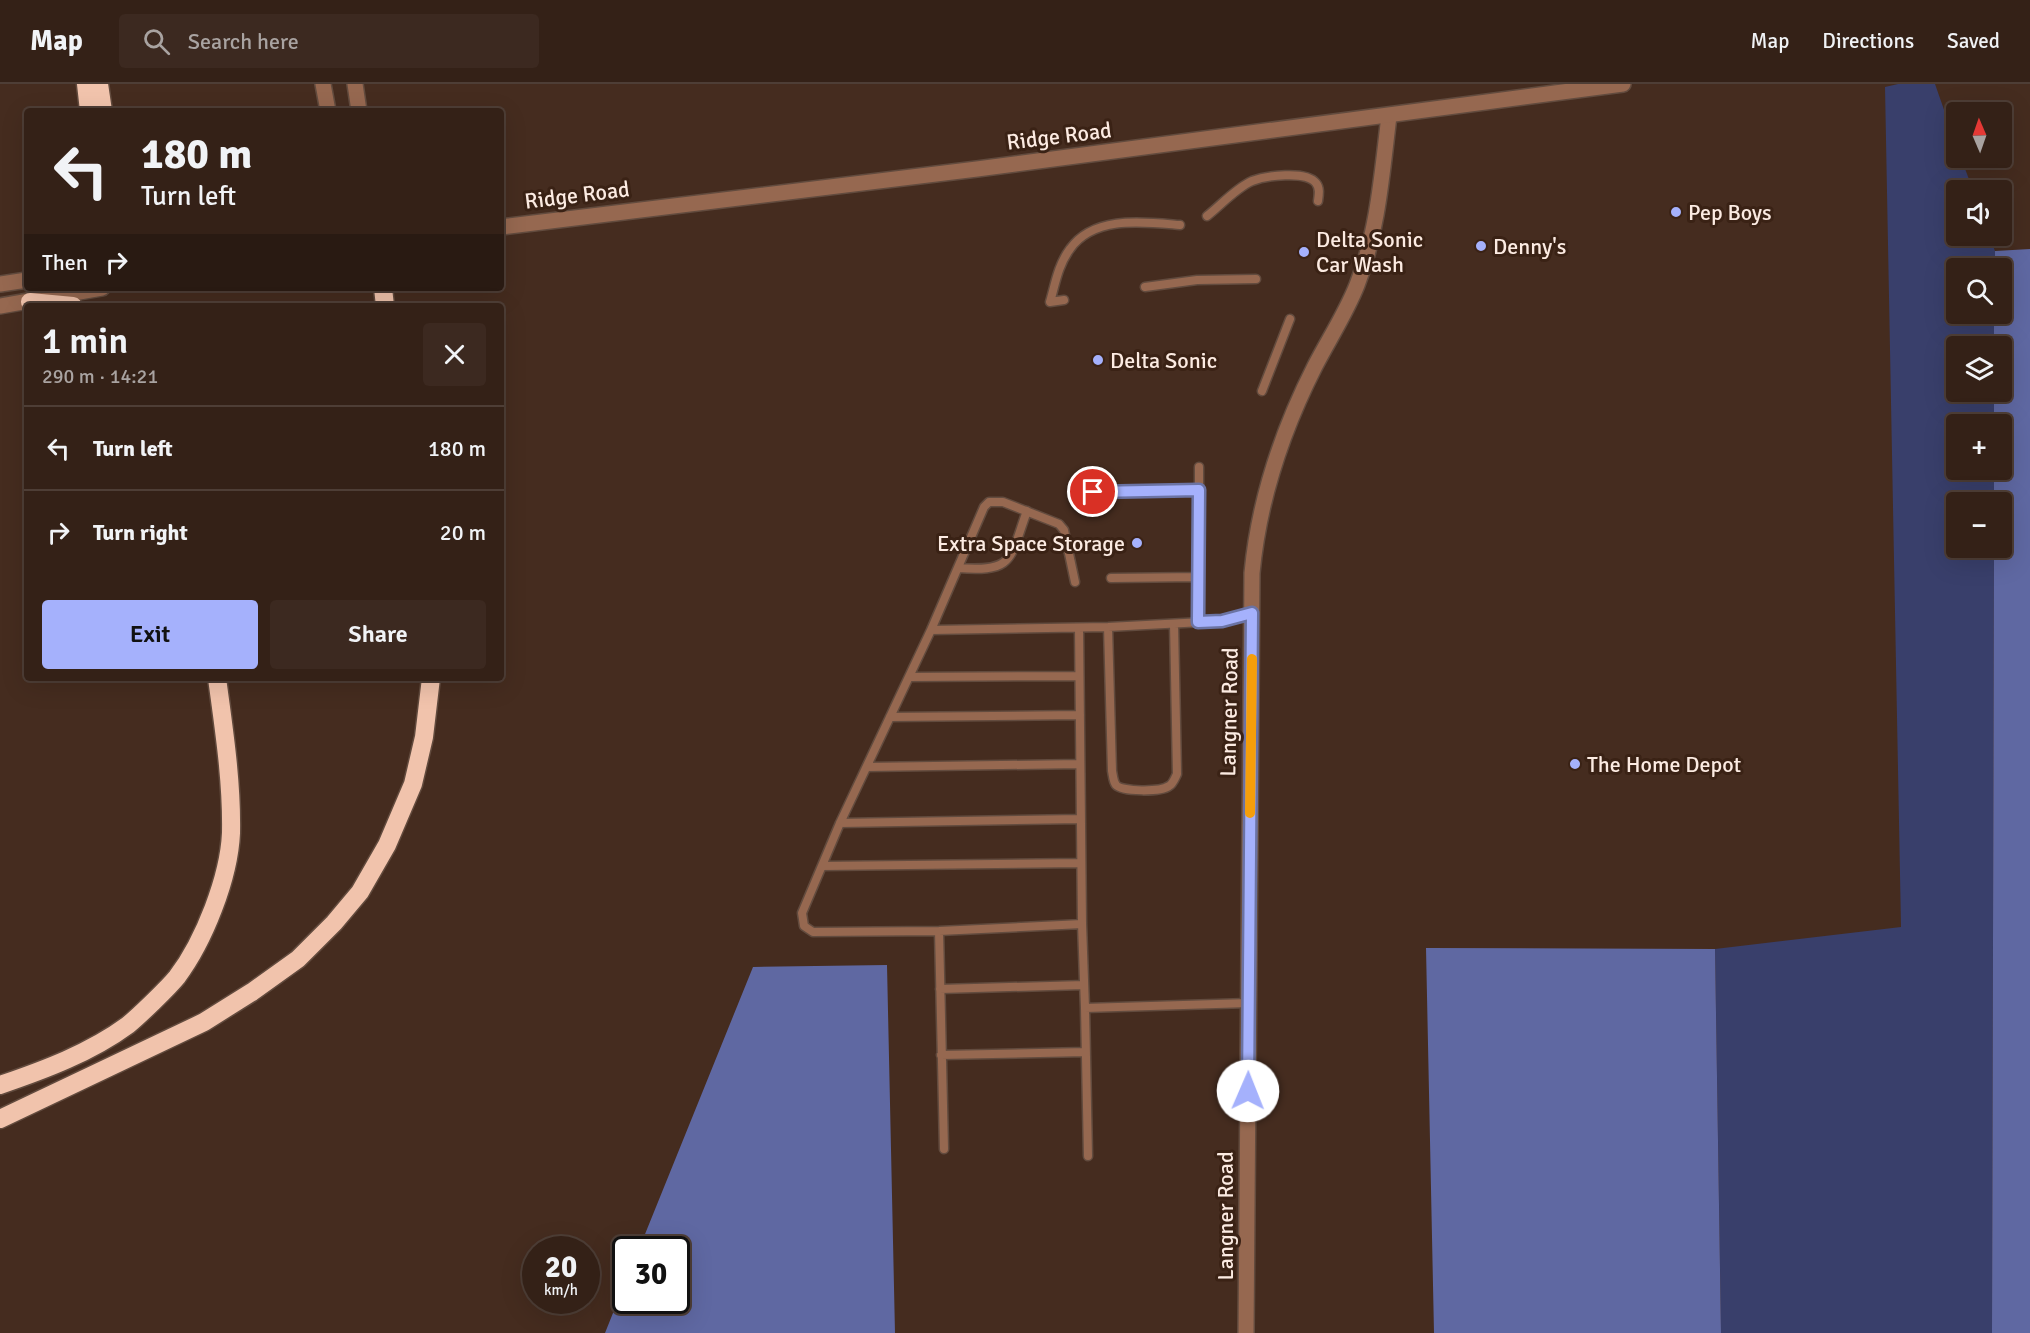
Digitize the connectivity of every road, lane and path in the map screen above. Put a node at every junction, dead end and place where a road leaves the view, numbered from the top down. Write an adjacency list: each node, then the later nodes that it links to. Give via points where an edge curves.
1 (86, 84): 6 (highway)
2 (99, 84): 7 (highway)
3 (323, 84): 8 (street)
4 (355, 84): 9 (street)
5 (1623, 84): 10 (street, Ridge Road)
6 (89, 108)
7 (103, 108)
8 (327, 108)
9 (359, 108)
10 (1389, 116): 14 (street, Ridge Road); 34 (street, Langner Road, via 1369,249 1357,287 1284,431 1271,474 1254,550)
11 (1318, 201): 12 (lane, via 1318,186 1312,179 1272,177 1250,182)
12 (1207, 216)
13 (1180, 225): 20 (lane, via 1136,221 1104,227 1080,238 1060,268 1050,302)
14 (504, 227)
15 (1256, 279): 18 (lane, via 1197,280)
16 (24, 280): 17 (street)
17 (0, 284)
18 (1145, 287)
19 (87, 291): 21 (street)
20 (1064, 300)
21 (30, 302): 22 (highway); 23 (street)
22 (41, 303)
23 (0, 306)
24 (1290, 319): 25 (lane)
25 (1262, 391)
26 (1199, 467): 27 (lane)
27 (1199, 490): 28 (lane); 31 (lane)
28 (1072, 493)
29 (1027, 511): 30 (lane, via 1010,557 1003,565 981,570); 30 (lane, via 1003,502 989,502); 33 (lane, via 1059,524 1064,530)
30 (958, 568): 39 (lane)
31 (1199, 576): 32 (lane); 35 (lane)
32 (1111, 578)
33 (1075, 582)
34 (1252, 613): 35 (lane); 56 (street, Langner Road)
35 (1198, 622): 36 (lane)
36 (1174, 624): 37 (lane); 37 (lane, via 1177,774 1169,786 1161,789 1125,789 1114,783)
37 (1108, 627): 38 (lane)
38 (1079, 628): 39 (lane); 40 (lane)
39 (931, 630): 41 (lane)
40 (1079, 676): 41 (lane); 44 (lane)
41 (909, 677): 45 (lane)
42 (217, 681): 60 (highway, via 229,768 231,835 220,891 202,933 176,977 128,1024 83,1052)
43 (431, 681): 61 (highway, via 413,784 387,844 360,892 334,923 298,959 204,1022)
44 (1080, 715): 45 (lane); 46 (lane)
45 (890, 717): 47 (lane)
46 (1080, 764): 47 (lane); 48 (lane)
47 (867, 767): 49 (lane)
48 (1081, 819): 49 (lane); 50 (lane)
49 (840, 823): 51 (lane)
50 (1081, 862): 51 (lane); 52 (lane)
51 (822, 866): 53 (lane, via 802,913 804,926 813,932)
52 (1082, 924): 53 (lane); 54 (lane)
53 (939, 931): 55 (lane)
54 (1084, 985): 55 (lane); 57 (lane)
55 (940, 989): 59 (lane)
56 (1249, 1003): 57 (lane); 64 (street, Langner Road)
57 (1085, 1008): 58 (lane)
58 (1086, 1052): 59 (lane); 63 (lane)
59 (942, 1055): 62 (lane)
60 (0, 1085)
61 (0, 1119)
62 (944, 1149)
63 (1088, 1156)
64 (1246, 1333)

